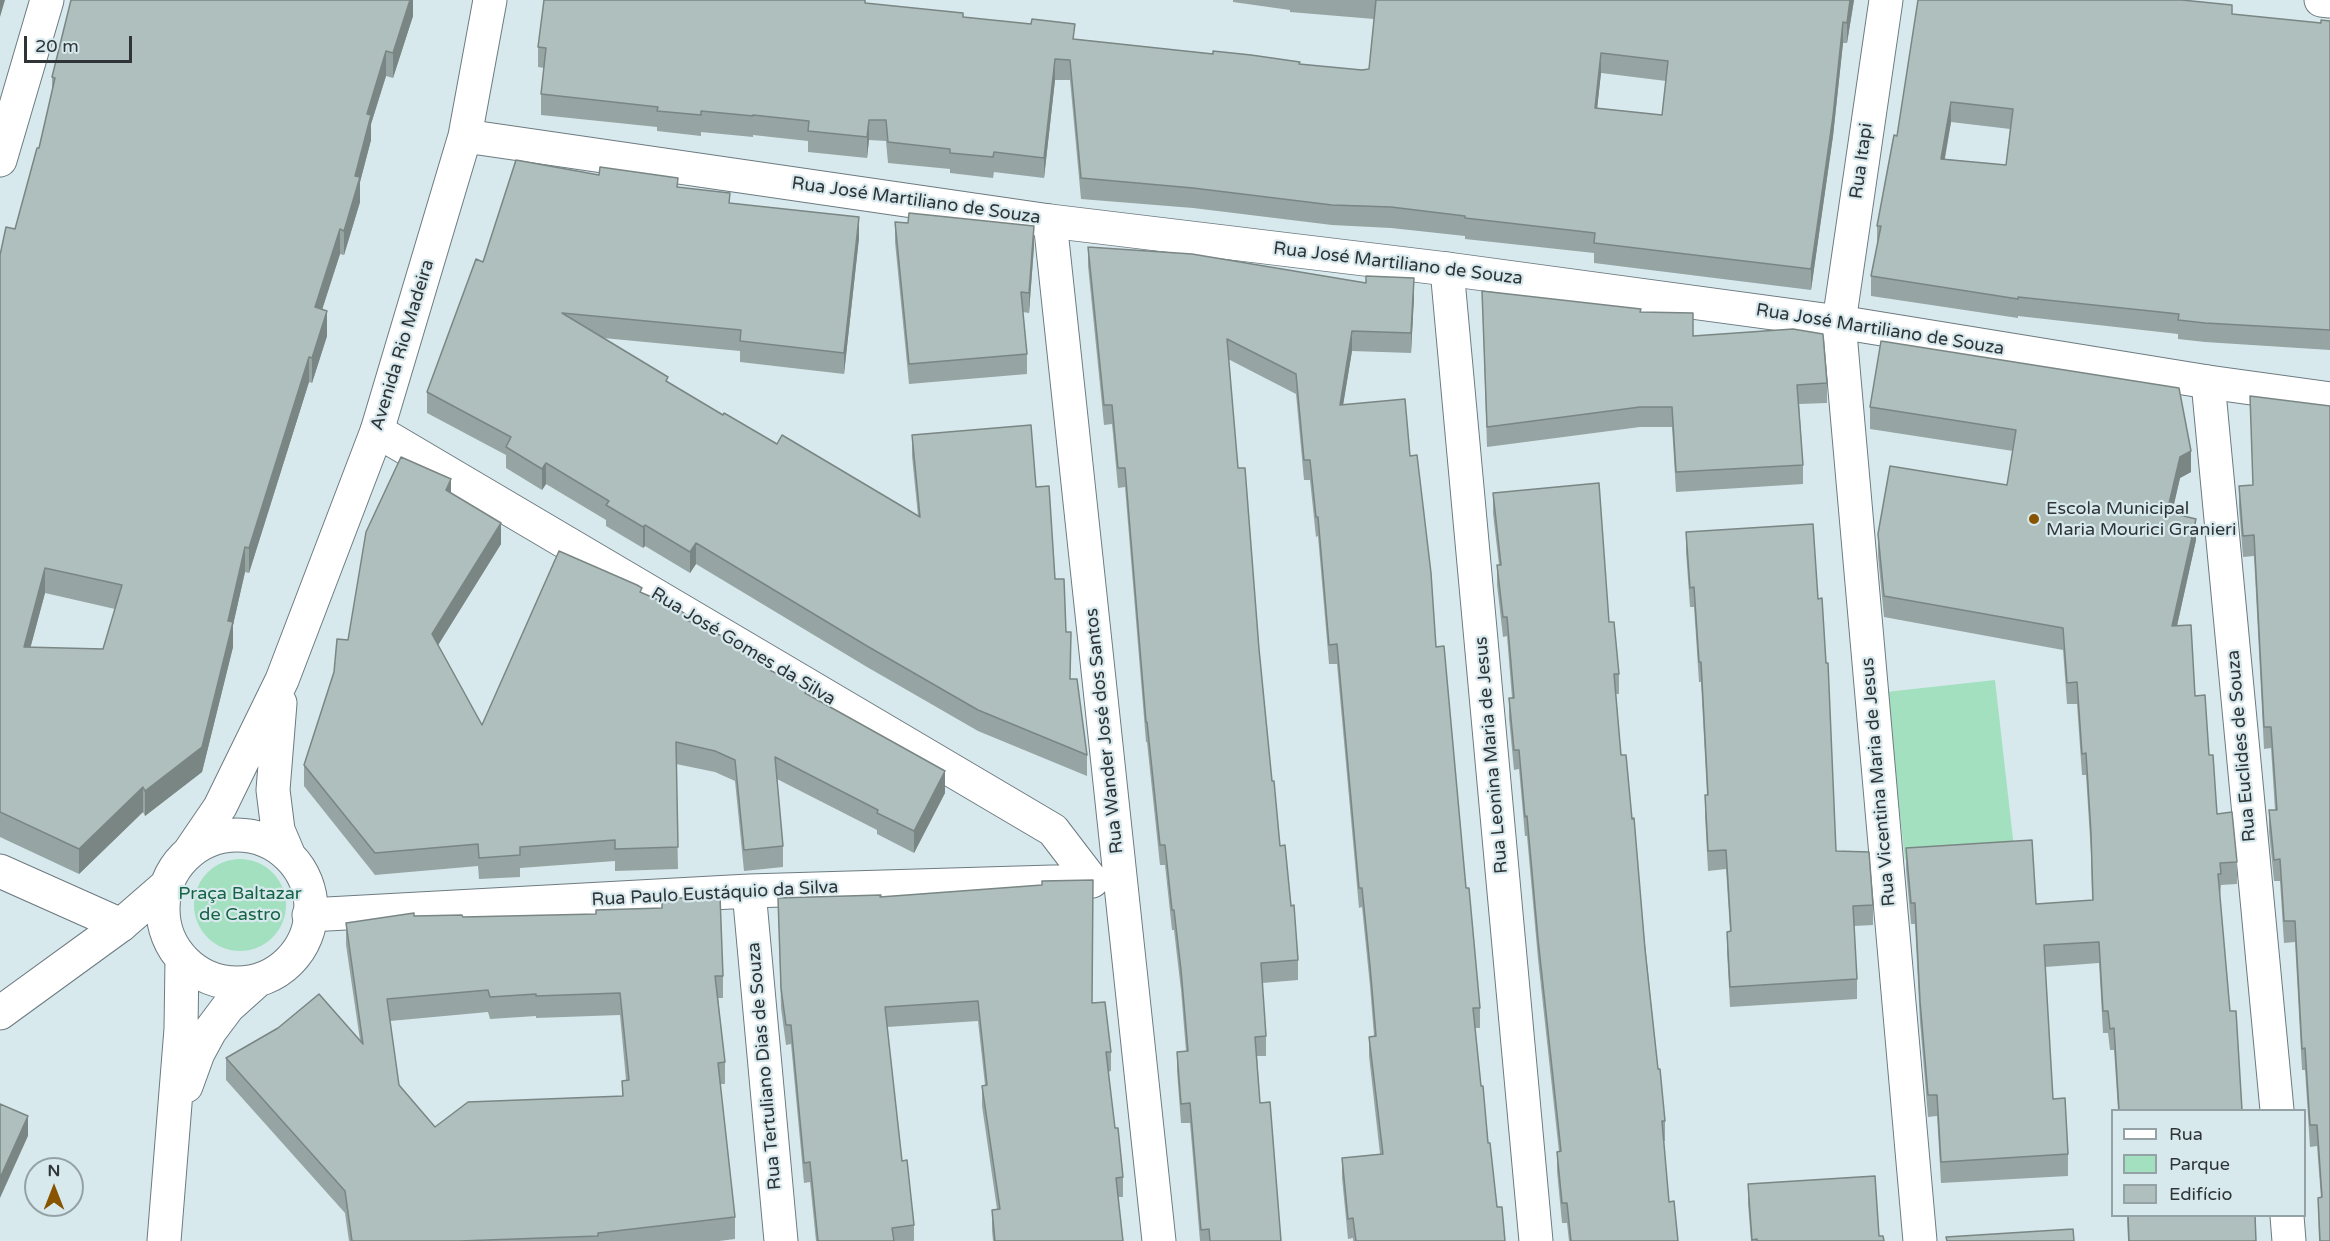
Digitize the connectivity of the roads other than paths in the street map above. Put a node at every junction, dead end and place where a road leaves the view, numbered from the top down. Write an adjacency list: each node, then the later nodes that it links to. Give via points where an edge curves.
1 (47, 0): 7 (street)
2 (490, 0): 6 (street, Avenida Rio Madeira)
3 (1886, 0): 10 (street, Rua Itapi)
4 (2321, 0): 5 (street)
5 (2330, 1)
6 (465, 136): 8 (street, Rua José Martiliano de Souza); 13 (street, Avenida Rio Madeira)
7 (0, 160)
8 (1050, 221): 9 (street, Rua José Martiliano de Souza); 18 (street, Rua Wander José dos Santos)
9 (1447, 269): 10 (street, Rua José Martiliano de Souza); 32 (street, Rua Leonina Maria de Jesus)
10 (1839, 322): 11 (street, Rua José Martiliano de Souza); 33 (street, Rua Vicentina Maria de Jesus)
11 (2208, 382): 12 (street, Rua José Martiliano de Souza); 26 (street, Rua Euclides de Souza)
12 (2330, 399)
13 (378, 431): 14 (street, Avenida Rio Madeira); 18 (street, Rua José Gomes da Silva, via 1053,830)
14 (282, 681): 15 (street, Avenida Rio Madeira, via 220,807); 16 (street, Avenida Rio Madeira, via 273,790 278,830)
15 (190, 851): 16 (street, via 230,835 251,836 271,843); 19 (street, via 176,866)
16 (288, 856): 21 (street, via 302,872 309,891)
17 (0, 870): 22 (street)
18 (1106, 880): 20 (street, Rua Paulo Eustáquio da Silva); 31 (street, Rua Wander José dos Santos)
19 (167, 885): 22 (street); 23 (street, via 164,925)
20 (749, 891): 21 (street, Rua Paulo Eustáquio da Silva); 30 (street, Rua Tertuliano Dias de Souza)
21 (309, 915): 24 (street, via 308,930 295,955 274,974)
22 (121, 925): 23 (street, via 154,932); 25 (street)
23 (177, 951): 24 (street, via 198,972 216,981); 27 (street, via 181,1029)
24 (257, 981): 27 (street, via 228,1007 210,1031)
25 (0, 1013)
26 (2277, 1109)
27 (175, 1116): 29 (street)
28 (2287, 1217): 34 (street)
29 (164, 1241)
30 (781, 1241)
31 (1159, 1241)
32 (1536, 1241)
33 (1920, 1241)
34 (2289, 1241)

